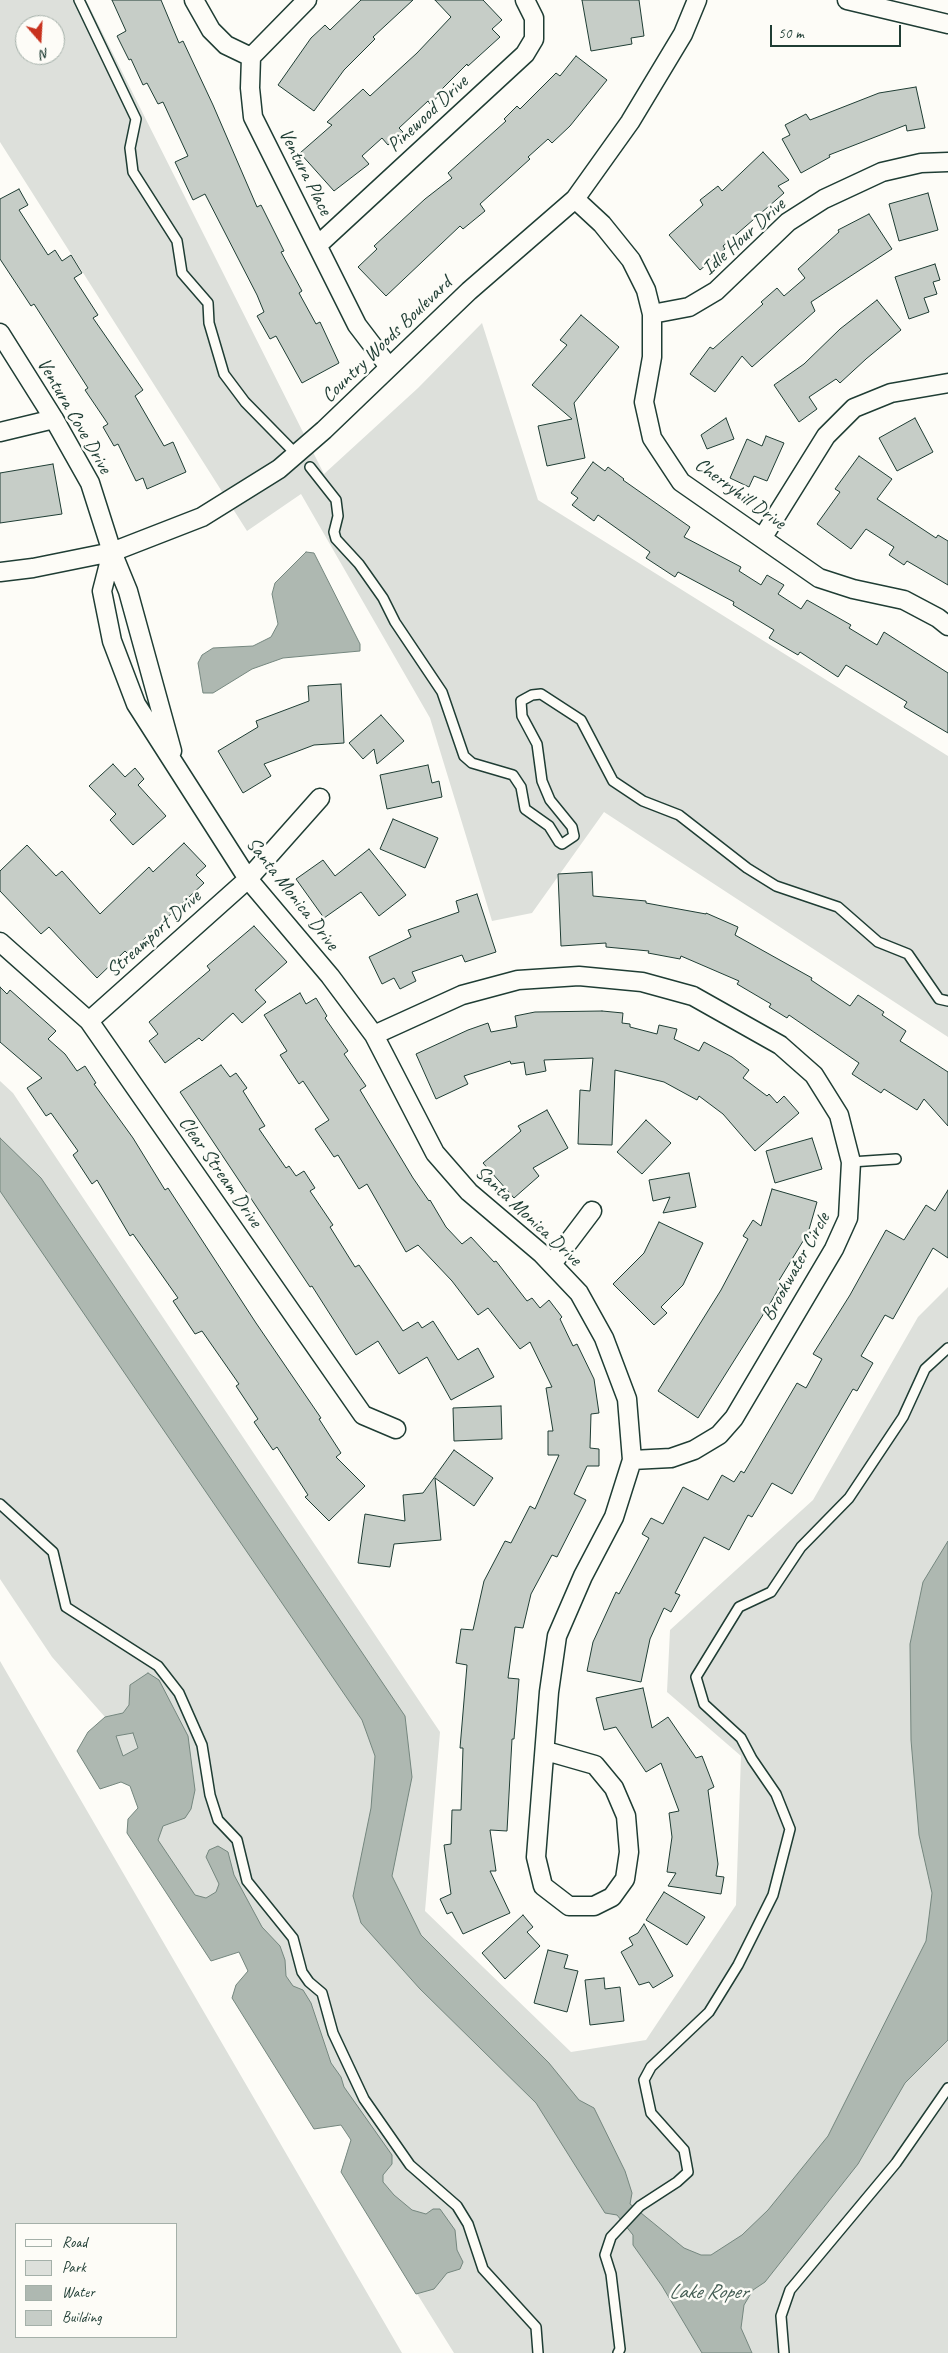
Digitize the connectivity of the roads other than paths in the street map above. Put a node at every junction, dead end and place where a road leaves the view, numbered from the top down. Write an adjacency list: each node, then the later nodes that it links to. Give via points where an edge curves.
1 (79, 0): 19 (lane, via 136,119 130,148 133,172 177,241 182,273 208,303 224,374 245,402)
2 (194, 0): 9 (street, via 211,30 226,45)
3 (307, 0): 9 (street)
4 (525, 0): 12 (street, Pinewood Drive, via 534,18 534,39 525,54)
5 (697, 0): 11 (street, Country Woods Boulevard, via 683,34 630,122)
6 (847, 0): 7 (street)
7 (898, 7): 8 (street)
8 (948, 24)
9 (251, 57): 12 (street, Ventura Place, via 253,117)
10 (948, 162): 13 (street, Idle Hour Drive, via 921,163 882,172 824,199 788,222 716,291 689,307)
11 (575, 199): 13 (street, Cherryhill Drive, via 602,224 631,260 646,290); 15 (street, Country Woods Boulevard, via 469,290)
12 (318, 245): 15 (street, Ventura Place, via 357,325)
13 (652, 314): 21 (street, Cherryhill Drive, via 652,357 644,402 652,438 682,482)
14 (0, 333): 17 (street, Ventura Cove Drive)
15 (389, 367): 19 (street, Country Woods Boulevard)
16 (948, 384): 21 (street, via 891,393 854,408 826,436)
17 (54, 419): 18 (street); 22 (street, Ventura Cove Drive, via 90,484)
18 (0, 432)
19 (296, 454): 22 (street, Country Woods Boulevard, via 279,470 202,517)
20 (310, 467): 29 (lane, via 336,500 336,539 383,598 395,622 442,692 464,756 472,763 513,775 522,787 525,809 549,826 559,842 562,844 574,836 572,827 547,793 537,744 522,716 521,701 532,695 541,694 581,720 613,781 643,801 679,815 747,868 776,886 838,907 878,942 908,954 940,998)
21 (763, 537): 24 (street, Cherryhill Drive, via 819,578 904,600)
22 (112, 552): 23 (street, Country Woods Boulevard); 25 (street, Santa Monica Drive, via 128,591); 25 (street, Santa Monica Drive, via 102,591 112,641 136,704)
23 (0, 572)
24 (948, 626)
25 (177, 769): 27 (street, Santa Monica Drive)
26 (320, 798): 27 (street, Streamport Drive)
27 (248, 879): 30 (street, Streamport Drive); 31 (street, Santa Monica Drive, via 330,976)
28 (0, 942): 30 (street, Clear Stream Drive)
29 (948, 1001)
30 (90, 1021): 37 (street, Clear Stream Drive, via 363,1415)
31 (374, 1035): 33 (street, Brookwater Circle, via 462,995 518,980 579,976 642,982 693,996 780,1045 814,1075 839,1115); 35 (street, Santa Monica Drive, via 435,1153 469,1192)
32 (896, 1159): 33 (lane)
33 (850, 1162): 38 (street, Brookwater Circle, via 848,1218 834,1249 734,1418 719,1435 694,1450 671,1458)
34 (592, 1211): 35 (street)
35 (552, 1264): 38 (street, Santa Monica Drive, via 579,1293 604,1338 627,1399)
36 (948, 1348): 43 (lane, via 926,1369 903,1417 849,1498 801,1548 771,1592 739,1607 696,1677 704,1704 741,1738 776,1794 790,1828 773,1895 738,1965 709,2012 651,2067 644,2080 651,2113 684,2150 688,2172 640,2206 611,2237 605,2255 611,2274)
37 (396, 1429)
38 (632, 1460): 40 (street, Santa Monica Drive, via 614,1517 557,1636 549,1692)
39 (0, 1504): 42 (lane, via 53,1552 66,1607 158,1666 179,1693 202,1745 210,1795 218,1820 237,1840 247,1881 294,1938 302,1972 322,1993 333,2033 364,2099 410,2165 457,2206 468,2224 483,2269 536,2327)
40 (546, 1752): 40 (street, Santa Monica Drive, via 536,1857 543,1886 569,1906 594,1906 612,1898 625,1879 629,1852 626,1816 614,1788 594,1765)
41 (948, 2088): 44 (lane, via 896,2163 790,2290 781,2316)
42 (538, 2353)
43 (618, 2353)
44 (784, 2353)

